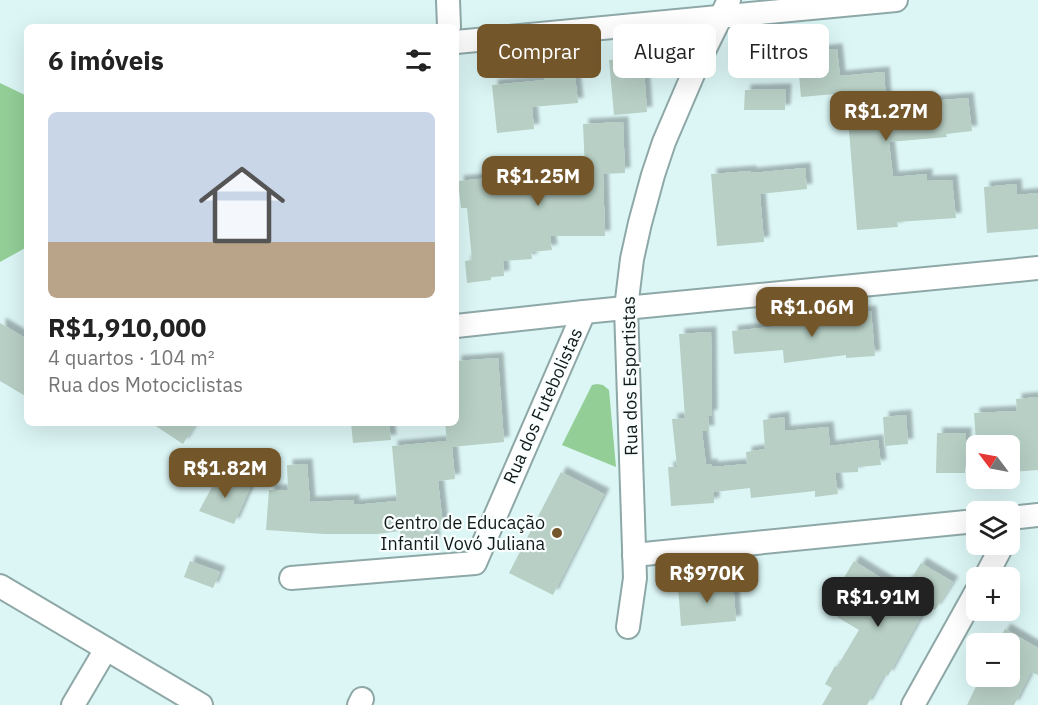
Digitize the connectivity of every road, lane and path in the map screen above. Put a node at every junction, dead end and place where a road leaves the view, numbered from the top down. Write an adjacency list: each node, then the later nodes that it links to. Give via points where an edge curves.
1 (448, 0): 4 (street)
2 (896, 0): 3 (street)
3 (725, 8): 5 (street); 7 (street, Rua dos Esportistas, via 697,64 652,175 634,250)
4 (449, 24)
5 (459, 42)
6 (1038, 268): 7 (street)
7 (626, 308): 8 (street); 11 (street, Rua dos Esportistas)
8 (584, 312): 9 (street); 12 (street, Rua dos Futebolistas, via 475,563)
9 (459, 326)
10 (966, 522): 11 (street)
11 (634, 555): 15 (street, Rua dos Esportistas)
12 (291, 578)
13 (0, 586): 16 (street)
14 (966, 610): 19 (street)
15 (628, 627)
16 (106, 649): 17 (street); 18 (street)
17 (73, 705)
18 (201, 705)
19 (913, 705)

